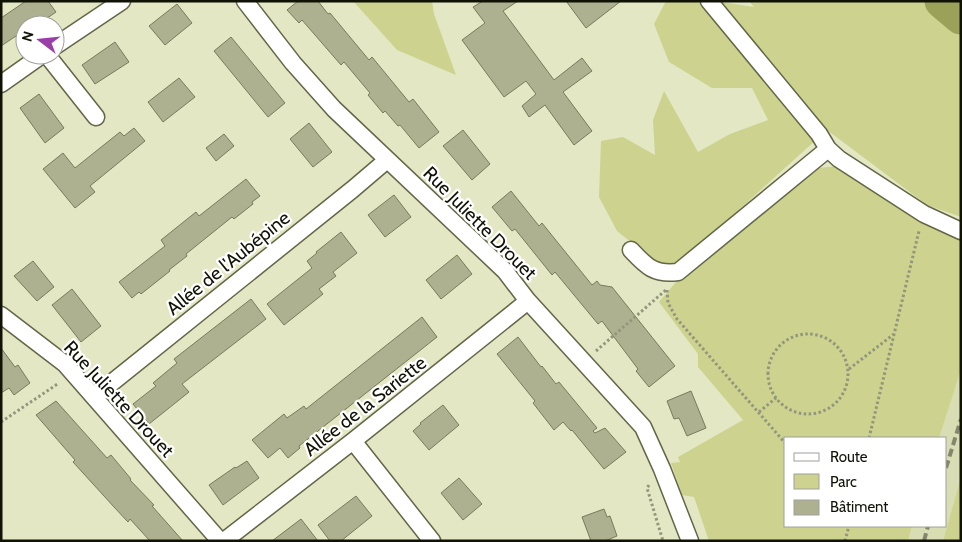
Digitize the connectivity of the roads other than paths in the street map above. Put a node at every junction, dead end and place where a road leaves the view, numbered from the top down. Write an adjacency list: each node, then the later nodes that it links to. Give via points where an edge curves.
1 (122, 1): 4 (street)
2 (245, 1): 10 (street, Rue Juliette Drouet, via 334,109)
3 (708, 1): 9 (street, via 820,134)
4 (65, 39)
5 (28, 65): 7 (street)
6 (55, 65): 8 (street)
7 (1, 84)
8 (96, 117)
9 (828, 149): 11 (street, via 924,214); 12 (street, via 678,272 654,270)
10 (387, 160): 13 (street, Rue Juliette Drouet, via 505,271); 15 (street, Allée de l'Aubépine)
11 (961, 231)
12 (630, 250)
13 (528, 301): 16 (street, Allée de la Sariette); 20 (street, Rue Juliette Drouet, via 642,426)
14 (1, 315): 15 (street, Rue Juliette Drouet, via 64,364)
15 (94, 397): 17 (street, Rue Juliette Drouet)
16 (353, 441): 18 (street, Allée de la Sariette); 19 (street)
17 (220, 541)
18 (224, 541)
19 (432, 541)
20 (690, 541)

